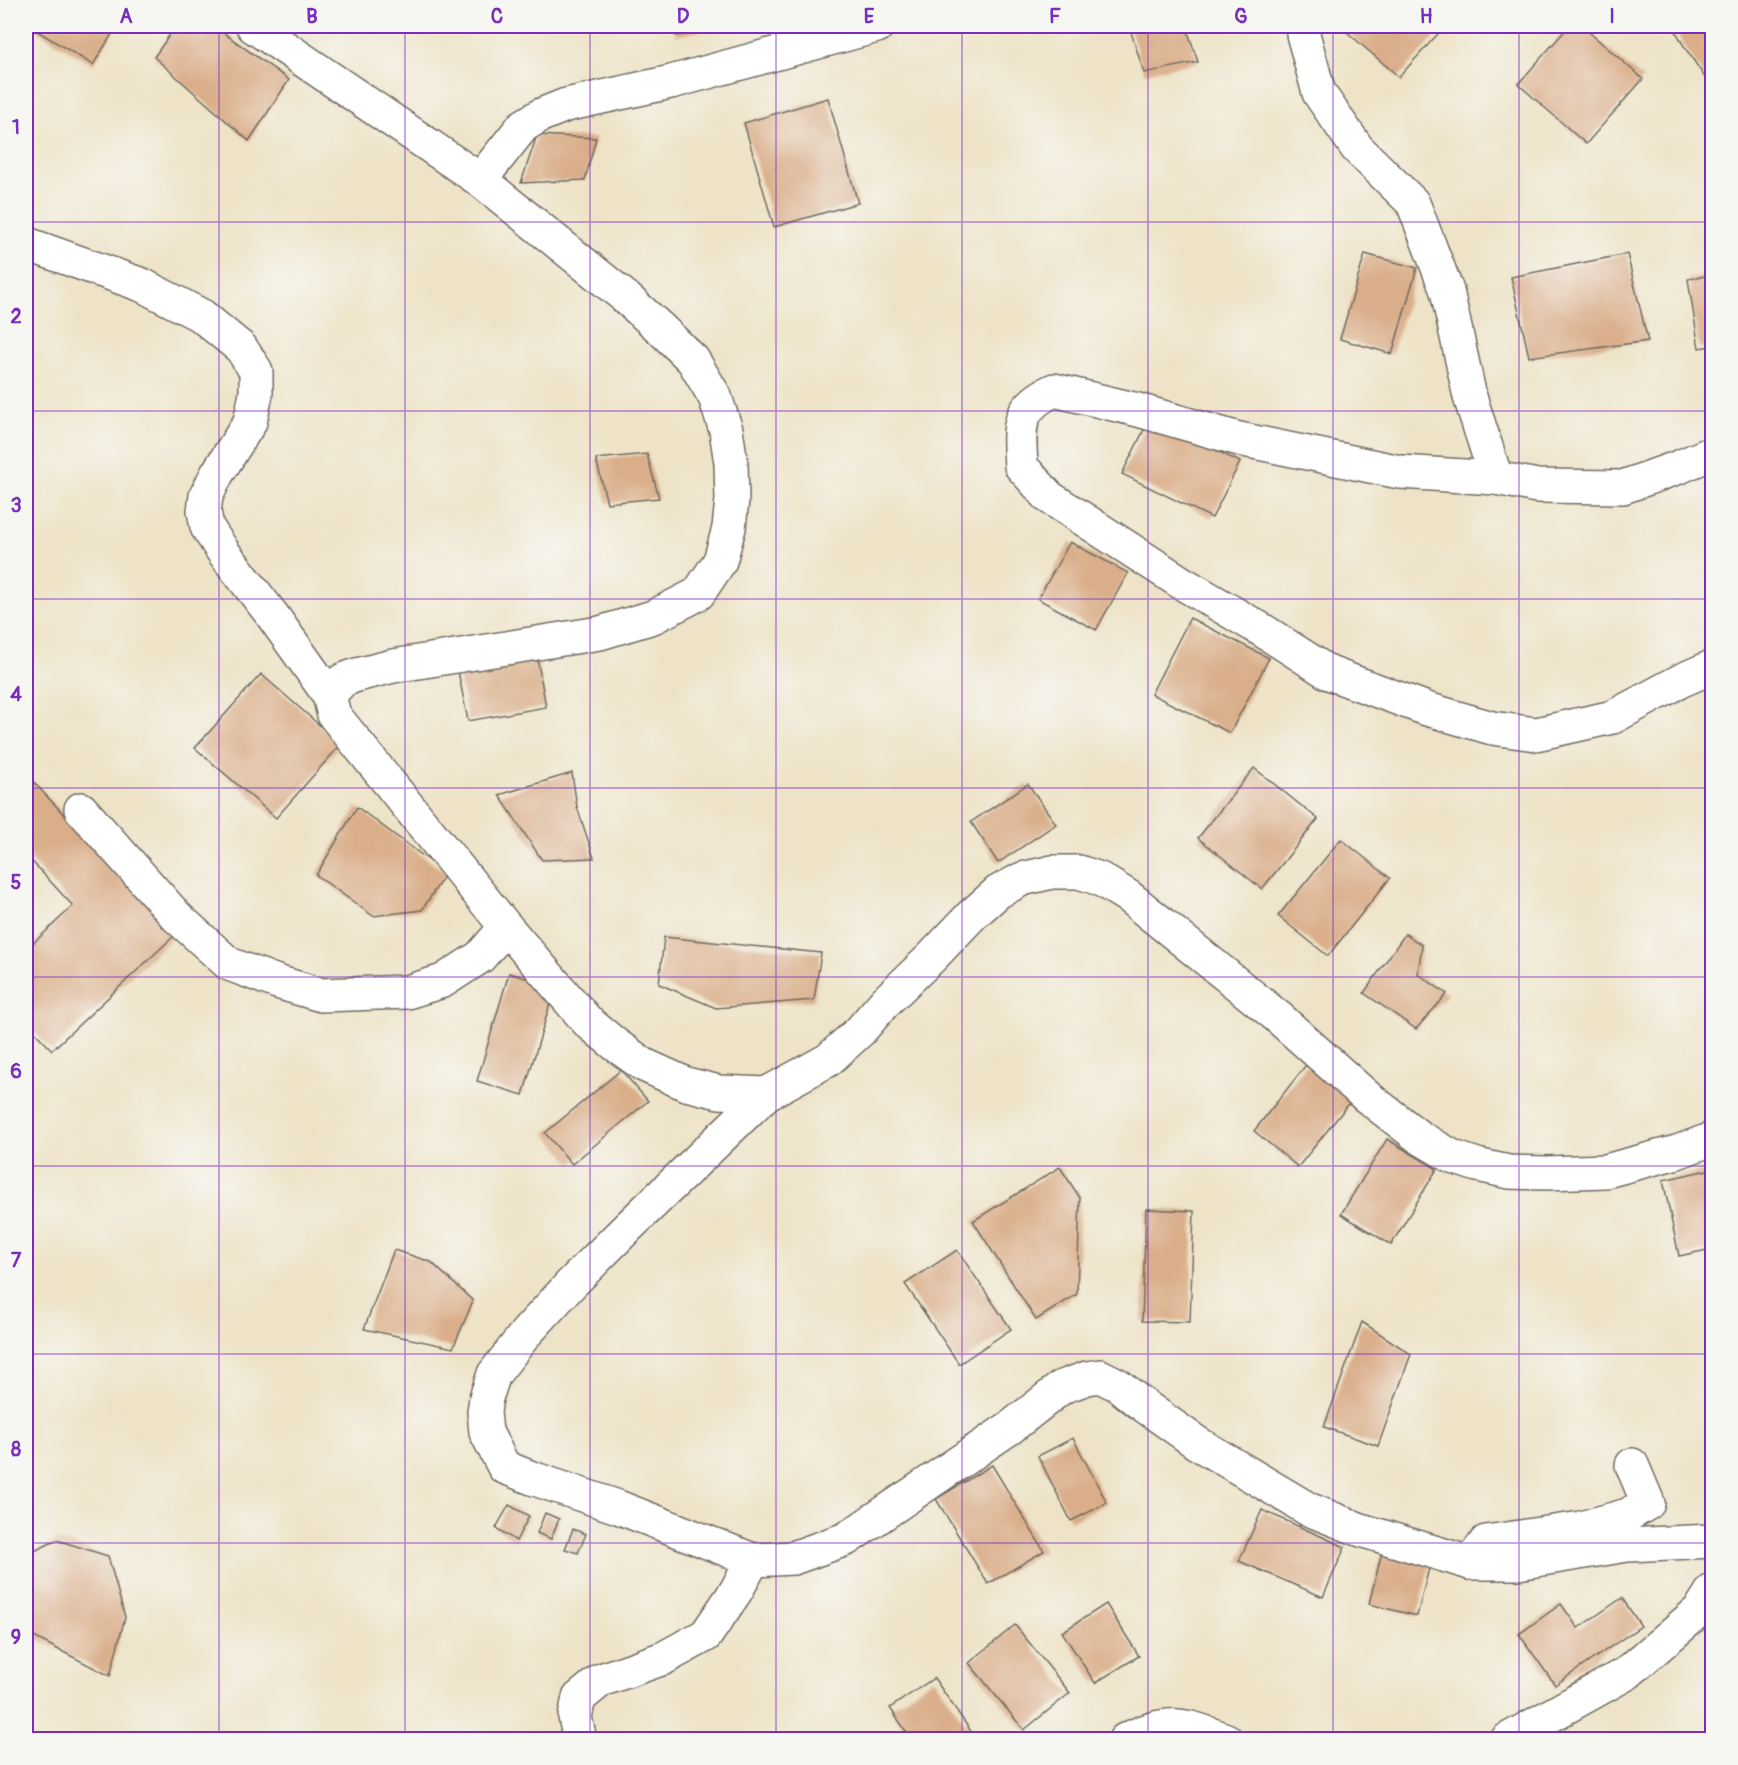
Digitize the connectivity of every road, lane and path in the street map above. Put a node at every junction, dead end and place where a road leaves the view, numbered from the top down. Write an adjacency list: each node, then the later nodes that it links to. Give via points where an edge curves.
1 (253, 26): 4 (street)
2 (877, 26): 4 (street, via 671,82 566,105 523,126)
3 (1304, 26): 7 (street, via 1319,93 1357,148 1413,203 1448,291 1470,397)
4 (480, 180): 9 (street, via 624,296 693,360 715,397 731,463 729,528 720,561 698,594 653,617 600,633 393,666 343,680)
5 (27, 244): 9 (street, via 142,285 202,316 241,348 256,371 256,394 250,422 206,496 207,527)
6 (1713, 453): 7 (street, via 1623,487 1537,486)
7 (1496, 478): 8 (street, via 1389,470 1239,439 1054,390 1042,395 1024,412 1020,431 1021,466 1049,497 1329,673 1427,709 1492,728 1536,734 1613,717)
8 (1713, 667)
9 (329, 695): 11 (street, via 334,715)
10 (81, 809): 11 (street, via 177,916 229,963 299,989 321,995 365,994 407,992 434,984 480,957)
11 (506, 927): 12 (street, via 588,1022 644,1065 686,1084 719,1092)
12 (766, 1094): 13 (street, via 828,1060 998,892 1022,879 1052,872 1078,872 1100,879 1129,897 1278,1017 1366,1096 1419,1137 1453,1157 1509,1172 1606,1171); 16 (street, via 526,1332 494,1374 484,1412 486,1432 504,1467)
13 (1713, 1139)
14 (1632, 1465): 17 (street, via 1648,1503 1628,1515 1581,1528 1486,1542)
15 (1713, 1541): 17 (street, via 1627,1545 1518,1563)
16 (753, 1560): 17 (street, via 793,1558 846,1539 1011,1427 1062,1387 1100,1376 1197,1443 1308,1509 1361,1530); 19 (street, via 706,1635 664,1658 601,1680 579,1698 575,1717)
17 (1470, 1563)
18 (1713, 1591): 22 (street, via 1700,1610 1627,1673)
19 (580, 1740)
20 (1125, 1740): 21 (street, via 1168,1724)
21 (1226, 1740)
22 (1507, 1740)

